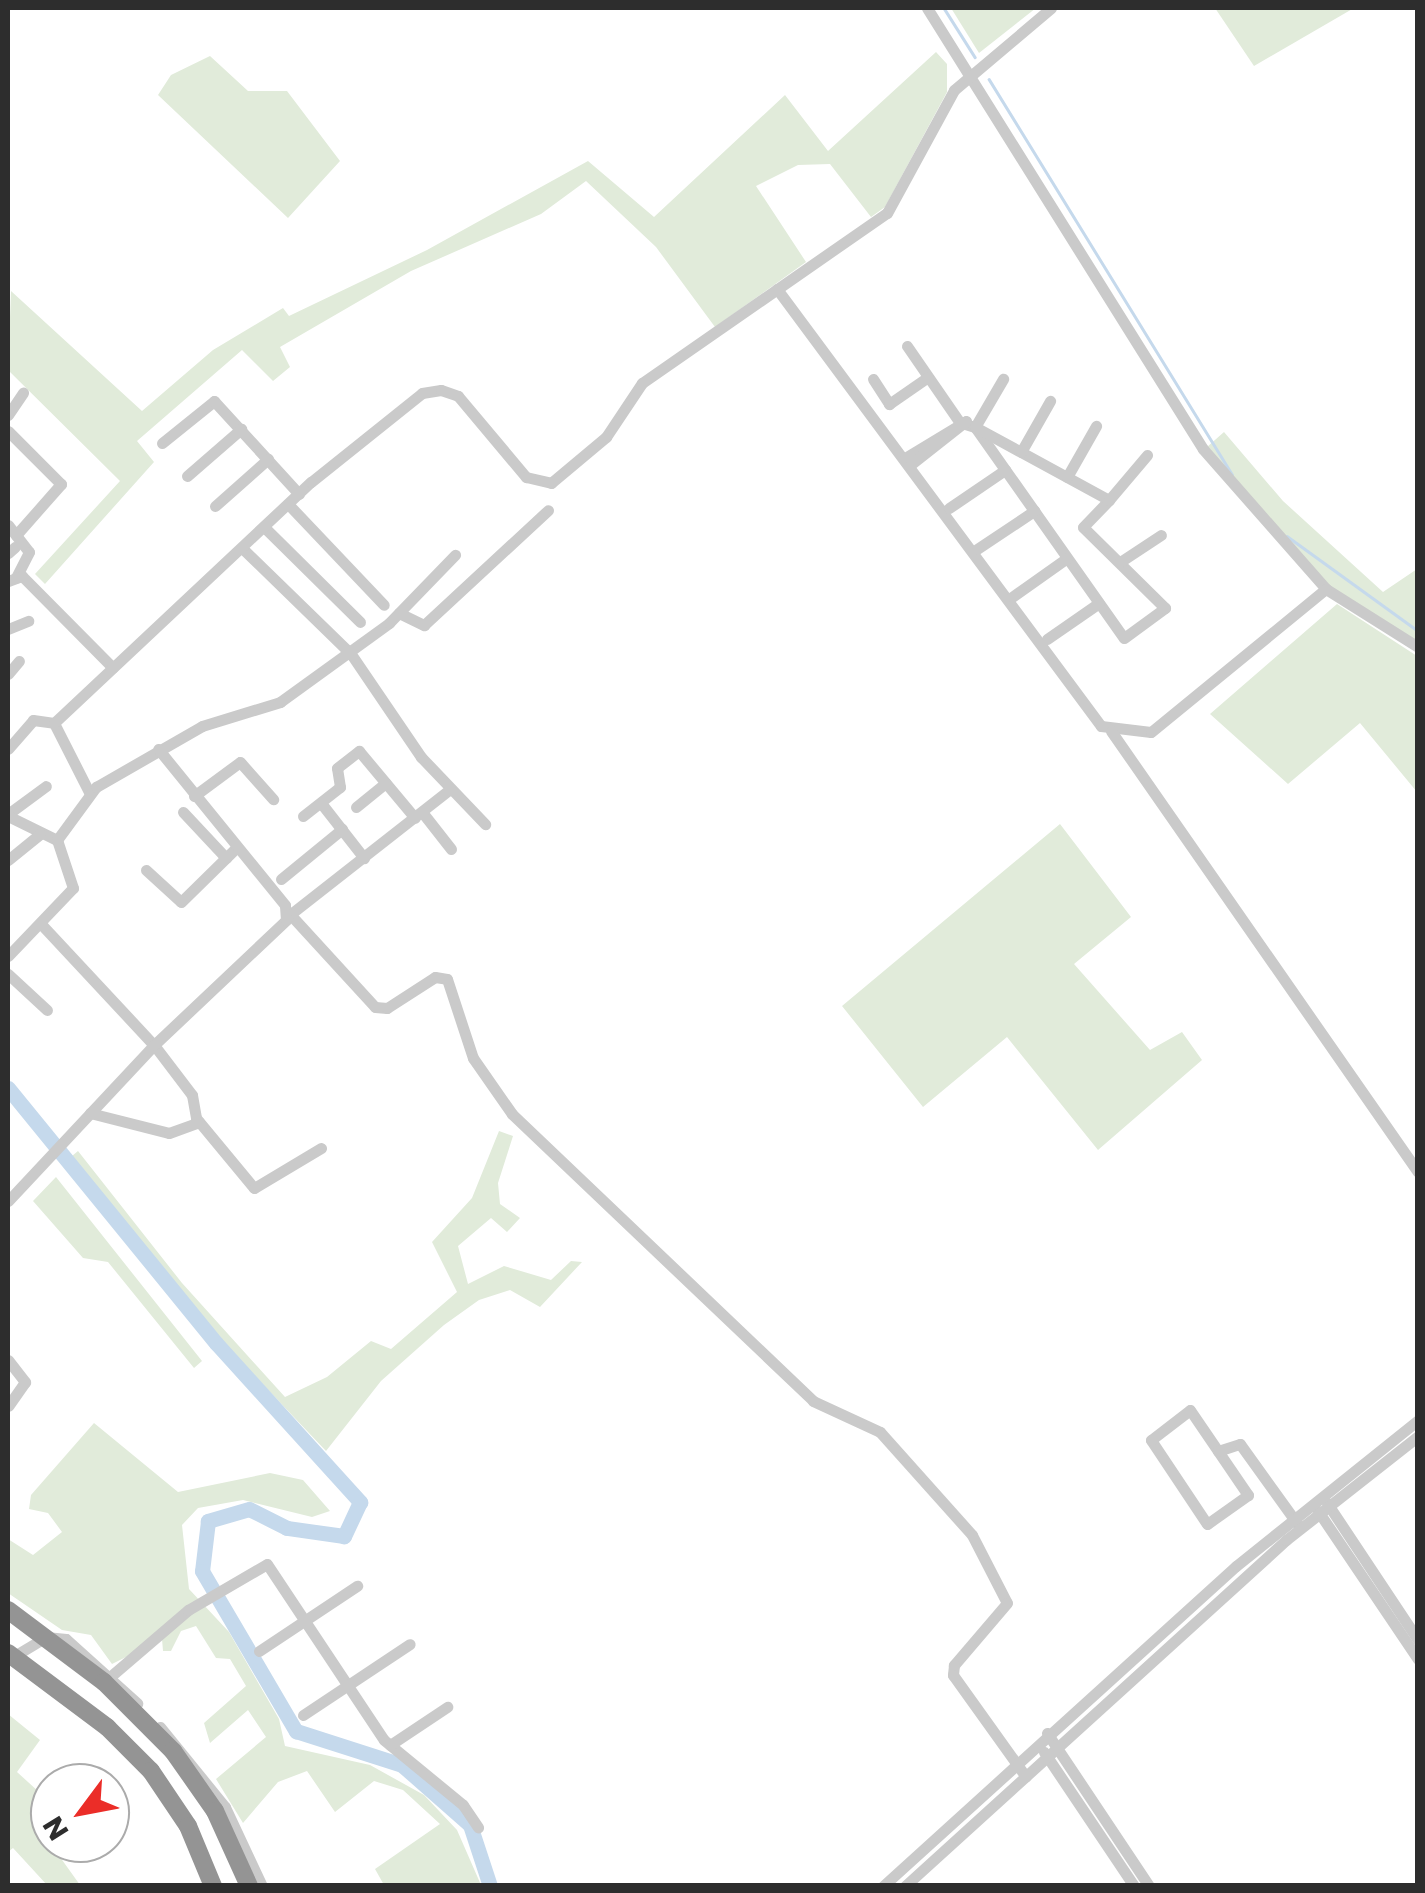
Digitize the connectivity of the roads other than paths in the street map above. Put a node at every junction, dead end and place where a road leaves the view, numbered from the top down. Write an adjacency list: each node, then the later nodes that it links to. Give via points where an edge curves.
1 (927, 8): 3 (street)
2 (1051, 8): 3 (street)
3 (970, 77): 4 (street, via 946,105 887,213); 40 (street, via 1202,450)
4 (777, 289): 20 (street); 24 (street, via 642,383 606,437 551,483 526,477 458,396 441,390 422,393)
5 (906, 346): 6 (street)
6 (928, 377): 8 (street, via 889,404); 12 (street)
7 (1003, 379): 12 (street)
8 (873, 380)
9 (23, 393): 11 (street)
10 (1050, 401): 17 (street)
11 (8, 415)
12 (966, 424): 17 (street); 20 (street); 21 (street)
13 (1096, 426): 23 (street)
14 (241, 429): 16 (street, via 211,401); 19 (street); 22 (street)
15 (8, 431): 33 (street, via 62,484)
16 (162, 443)
17 (1021, 452): 23 (street)
18 (1147, 455): 25 (street)
19 (268, 459): 24 (street); 27 (street)
20 (907, 462): 55 (street, via 1083,709)
21 (1005, 470): 28 (street); 30 (street)
22 (187, 476)
23 (1067, 477): 25 (street)
24 (299, 494): 26 (street)
25 (1109, 500): 38 (street, via 1083,527)
26 (288, 504): 31 (street); 43 (street)
27 (214, 506)
28 (949, 508)
29 (548, 510): 44 (street, via 424,625)
30 (1034, 511): 35 (street); 37 (street)
31 (264, 527): 34 (street); 46 (street)
32 (1161, 534): 38 (street)
33 (12, 540): 39 (street, via 29,552)
34 (242, 548): 50 (street); 52 (street)
35 (977, 550)
36 (454, 555): 44 (street)
37 (1068, 558): 41 (street); 42 (street)
38 (1120, 562): 42 (street, via 1166,608 1124,638)
39 (12, 580): 52 (street, via 22,576)
40 (1326, 589): 49 (street); 55 (street, via 1161,726 1138,734)
41 (1012, 597)
42 (1099, 602): 48 (street)
43 (384, 605)
44 (399, 614): 50 (street)
45 (28, 621): 47 (street)
46 (360, 622)
47 (8, 629)
48 (1047, 639)
49 (1418, 647)
50 (351, 654): 57 (street, via 272,706 214,721); 60 (street)
51 (19, 662): 53 (street)
52 (113, 668): 54 (street)
53 (8, 674)
54 (54, 723): 56 (street, via 33,720); 61 (street)
55 (1111, 731): 89 (street)
56 (8, 748)
57 (158, 749): 61 (street); 62 (street)
58 (386, 783): 64 (street, via 358,751 337,768 342,785); 65 (street); 68 (street)
59 (46, 786): 67 (street)
60 (450, 788): 68 (street); 70 (street)
61 (90, 794): 73 (street)
62 (194, 796): 63 (street, via 240,762); 75 (street)
63 (273, 798)
64 (321, 802): 69 (street); 71 (street)
65 (356, 807)
66 (182, 812): 75 (street)
67 (8, 815): 72 (street)
68 (419, 815): 74 (street); 76 (street)
69 (303, 816)
70 (485, 824)
71 (342, 829): 76 (street); 79 (street)
72 (40, 834): 73 (street); 77 (street)
73 (57, 840): 81 (street, via 75,881)
74 (451, 848)
75 (231, 854): 78 (street, via 180,902); 80 (street)
76 (364, 858): 80 (street)
77 (8, 860)
78 (146, 870)
79 (281, 880)
80 (290, 912): 85 (street); 114 (street, via 376,1008 388,1008 434,978 447,979 473,1058 512,1114 813,1401 880,1432 972,1535 1007,1603 954,1665 953,1675)
81 (41, 924): 82 (street); 85 (street)
82 (8, 956)
83 (8, 974): 84 (street)
84 (47, 1010)
85 (154, 1045): 86 (street); 87 (street, via 192,1095)
86 (90, 1113): 87 (street, via 169,1133); 90 (street)
87 (199, 1122): 88 (street, via 258,1189)
88 (321, 1148)
89 (1418, 1172)
90 (8, 1200)
91 (8, 1360): 92 (street, via 25,1382)
92 (8, 1406)
93 (1418, 1420): 96 (street)
94 (1418, 1436): 96 (street)
95 (1218, 1451): 95 (street, via 1190,1410 1150,1440 1207,1524 1248,1495); 97 (street, via 1240,1444)
96 (1323, 1508): 97 (street); 102 (street); 106 (street)
97 (1298, 1525): 111 (street); 113 (street)
98 (357, 1586): 100 (street)
99 (8, 1610): 101 (highway)
100 (306, 1620): 104 (street); 107 (street, via 267,1564 188,1610); 108 (street)
101 (46, 1638): 105 (street); 107 (highway)
102 (1418, 1640)
103 (410, 1644): 108 (street)
104 (259, 1651)
105 (9, 1658): 119 (highway, via 107,1727 151,1771 188,1826)
106 (1418, 1659)
107 (108, 1679): 120 (highway, via 173,1750 214,1811); 121 (street, via 205,1776)
108 (348, 1685): 110 (street); 112 (street)
109 (447, 1707): 112 (street)
110 (303, 1715)
111 (1042, 1738): 113 (street); 114 (street)
112 (390, 1745): 117 (street, via 463,1805)
113 (1053, 1754): 115 (street); 116 (street); 126 (street)
114 (1016, 1763): 115 (street); 122 (street)
115 (1030, 1774): 116 (street); 118 (street)
116 (1059, 1775): 125 (street)
117 (478, 1827)
118 (917, 1875): 123 (street); 124 (street)
119 (210, 1886)
120 (249, 1886)
121 (262, 1886)
122 (883, 1886)
123 (905, 1886)
124 (927, 1886)
125 (1134, 1886)
126 (1150, 1886)

